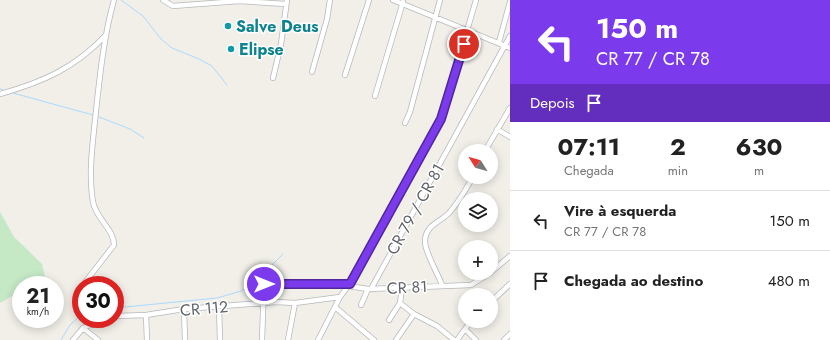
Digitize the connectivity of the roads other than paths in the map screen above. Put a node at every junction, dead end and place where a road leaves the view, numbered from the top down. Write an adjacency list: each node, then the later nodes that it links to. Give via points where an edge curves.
1 (114, 0): 13 (street)
2 (163, 0): 9 (street, via 173,6 239,1)
3 (330, 0): 17 (street)
4 (369, 0): 18 (street)
5 (393, 0): 8 (street)
6 (440, 0): 11 (street)
7 (476, 0): 12 (street)
8 (403, 1): 11 (street); 21 (street)
9 (287, 2): 19 (street)
10 (510, 2): 15 (street)
11 (436, 16): 12 (street); 23 (street)
12 (468, 29): 15 (street); 33 (street, via 441,119)
13 (106, 35): 20 (street, via 85,55 44,80); 30 (street, via 91,179 96,213 114,237 114,245)
14 (510, 36): 16 (street, CR 79 / CR 81)
15 (499, 42): 16 (street)
16 (508, 46): 36 (street, CR 79 / CR 81)
17 (312, 72)
18 (345, 75)
19 (273, 78)
20 (0, 94)
21 (375, 96)
22 (510, 108): 24 (street)
23 (405, 123)
24 (498, 129): 25 (street); 26 (street)
25 (510, 137)
26 (489, 144)
27 (469, 184): 34 (street, via 448,214 429,228 426,236 425,244)
28 (510, 256): 29 (street, CR 81)
29 (498, 267)
30 (90, 276)
31 (479, 280): 34 (street, CR 81, via 471,285)
32 (510, 284): 37 (street)
33 (349, 285): 36 (street, CR 81); 38 (street); 41 (street, CR 81, via 264,284)
34 (442, 285): 35 (street, CR 81)
35 (402, 288): 36 (street, CR 81); 40 (street)
36 (370, 289): 42 (street, CR 79 / CR 81)
37 (498, 295)
38 (340, 297): 39 (street, CR 112); 44 (street)
39 (295, 303): 41 (street, CR 112); 59 (street)
40 (400, 303): 46 (street); 49 (street)
41 (262, 304): 43 (street, CR 112); 58 (street)
42 (360, 305)
43 (219, 307): 45 (street, CR 112); 57 (street)
44 (335, 307): 60 (street); 61 (street)
45 (184, 309): 47 (street, CR 112); 56 (street)
46 (414, 314): 62 (street); 63 (street, via 438,326)
47 (146, 315): 48 (street, CR 112); 55 (street)
48 (124, 316)
49 (389, 320)
50 (83, 328): 53 (street); 54 (street)
51 (465, 329): 63 (street); 64 (street)
52 (510, 334): 65 (street)
53 (73, 340)
54 (98, 340)
55 (147, 340)
56 (184, 340)
57 (220, 340)
58 (262, 340)
59 (288, 340)
60 (318, 340)
61 (374, 340)
62 (396, 340)
63 (455, 340)
64 (476, 340)
65 (504, 340)

